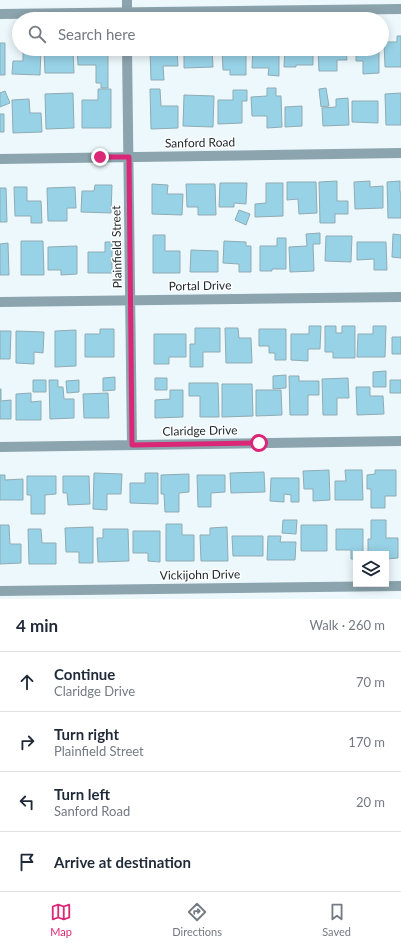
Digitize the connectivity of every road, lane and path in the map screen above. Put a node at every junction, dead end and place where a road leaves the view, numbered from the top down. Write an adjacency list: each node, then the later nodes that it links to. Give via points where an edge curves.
1 (127, 0): 3 (street)
2 (401, 8): 4 (street)
3 (127, 12)
4 (264, 12)
5 (0, 14): 6 (street)
6 (12, 14)
7 (127, 56): 9 (street, Plainfield Street)
8 (401, 153): 9 (street, Sanford Road)
9 (129, 157): 10 (street, Sanford Road); 12 (street, Plainfield Street)
10 (0, 158)
11 (401, 297): 12 (street, Portal Drive)
12 (130, 300): 13 (street, Portal Drive); 15 (street, Plainfield Street)
13 (0, 302)
14 (401, 441): 15 (street, Claridge Drive)
15 (132, 445): 16 (street, Claridge Drive)
16 (0, 447)
17 (401, 586): 18 (street, Vickijohn Drive)
18 (0, 591)

